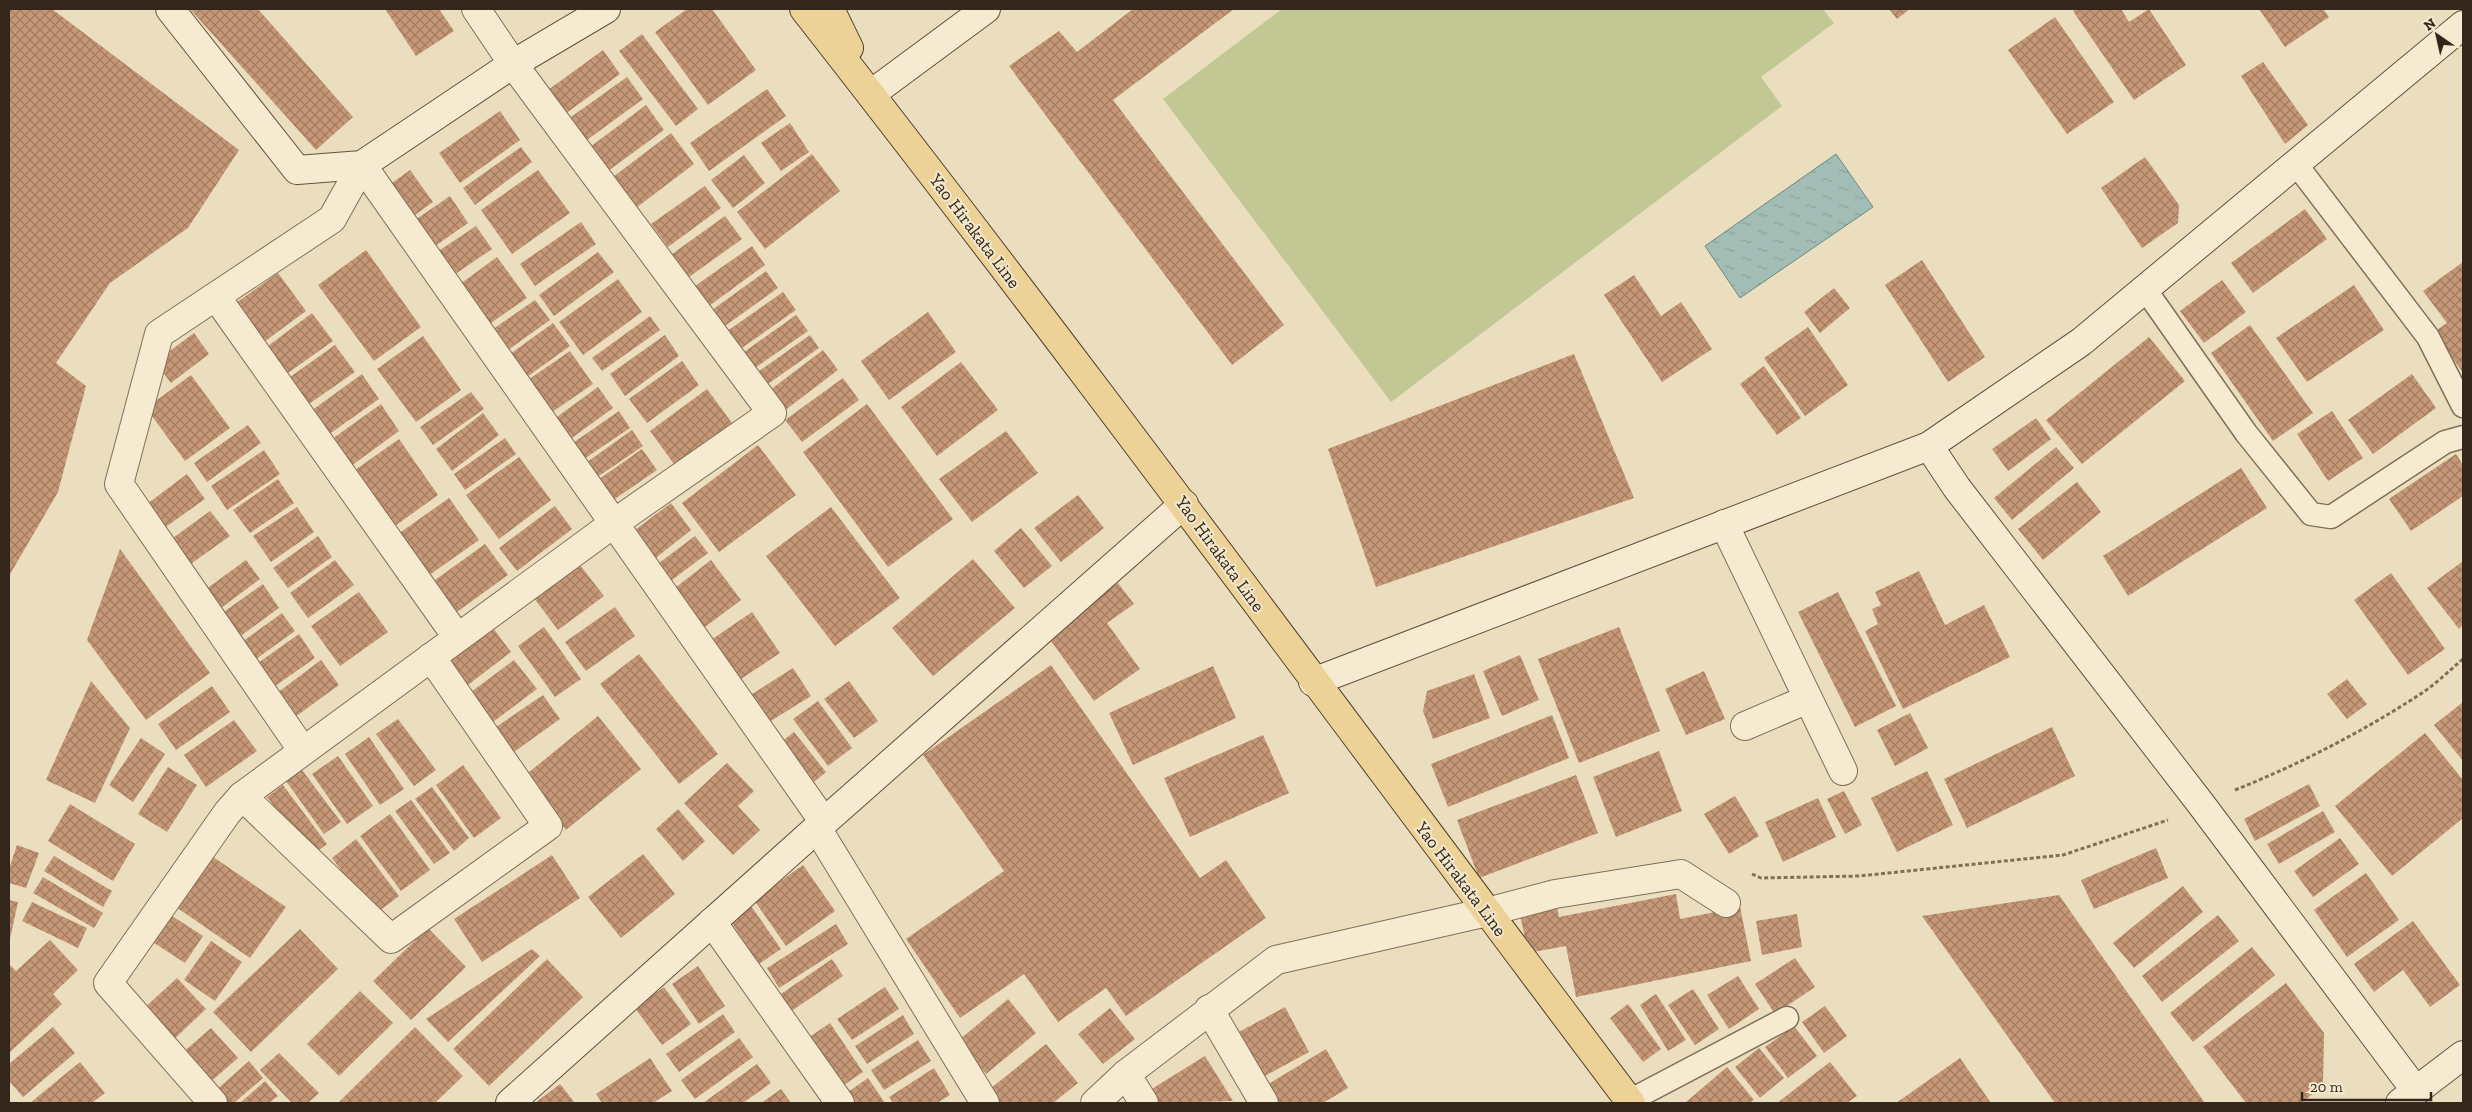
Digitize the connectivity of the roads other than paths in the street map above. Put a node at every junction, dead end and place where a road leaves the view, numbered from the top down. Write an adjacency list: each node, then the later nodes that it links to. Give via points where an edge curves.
1 (170, 9): 11 (street, via 297,170)
2 (476, 9): 8 (street)
3 (606, 9): 8 (street)
4 (804, 9): 9 (main road, Yao Hirakata Line)
5 (830, 9): 9 (main road)
6 (986, 9): 9 (street)
7 (2463, 24): 10 (street)
8 (512, 64): 11 (street); 18 (street, via 772,413)
9 (870, 94): 17 (main road, Yao Hirakata Line)
10 (2296, 164): 12 (street); 14 (lane, via 2428,337)
11 (362, 165): 13 (street, via 332,219); 18 (street)
12 (2145, 289): 15 (lane, via 2246,433 2310,514 2331,517 2446,442); 16 (street, via 2082,342)
13 (217, 298): 20 (street); 25 (street, via 159,334 119,484)
14 (2463, 406)
15 (2463, 437)
16 (1929, 446): 19 (street); 36 (street, via 1963,496 2201,804)
17 (1184, 504): 22 (main road, Yao Hirakata Line); 28 (street)
18 (613, 524): 20 (street); 28 (street)
19 (1724, 524): 22 (street); 23 (street)
20 (457, 637): 21 (street)
21 (431, 657): 25 (street); 27 (street, via 548,826 391,939)
22 (1313, 682): 30 (main road, Yao Hirakata Line)
23 (1808, 699): 24 (street); 26 (street)
24 (1745, 726)
25 (303, 751): 27 (street)
26 (1843, 771)
27 (242, 796): 38 (street, via 108,983)
28 (820, 825): 31 (street); 41 (street)
29 (1726, 903): 30 (street, via 1681,874 1555,894)
30 (1487, 912): 32 (street, via 1276,960); 37 (main road, Yao Hirakata Line)
31 (712, 922): 39 (street); 40 (street)
32 (1209, 1009): 35 (street); 44 (street)
33 (1787, 1018): 37 (lane)
34 (2462, 1057): 36 (street)
35 (1126, 1074): 42 (street); 43 (street)
36 (2408, 1097)
37 (1630, 1102)
38 (213, 1103)
39 (510, 1103)
40 (840, 1103)
41 (985, 1103)
42 (1094, 1103)
43 (1144, 1103)
44 (1264, 1103)

